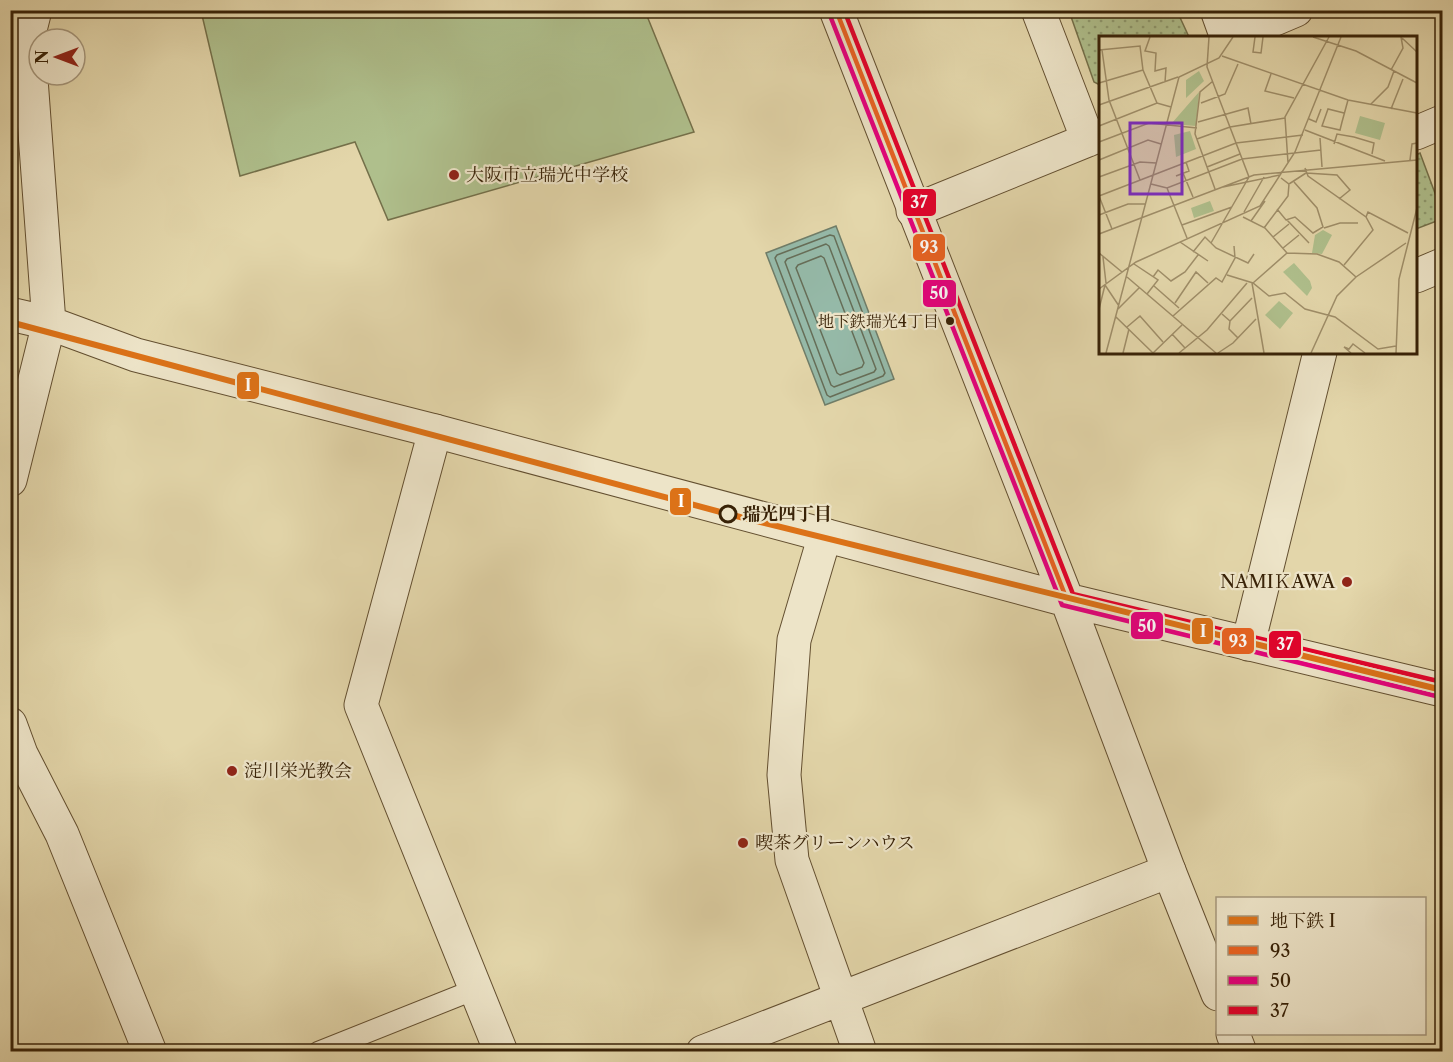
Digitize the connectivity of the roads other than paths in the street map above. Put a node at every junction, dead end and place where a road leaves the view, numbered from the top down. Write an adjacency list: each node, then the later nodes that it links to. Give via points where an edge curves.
1 (35, 10): 15 (street, via 28,38)
2 (836, 10): 11 (street)
3 (1038, 10): 10 (street)
4 (1217, 10): 6 (street)
5 (1296, 10): 7 (street)
6 (1227, 36)
7 (1233, 36)
8 (1443, 122): 9 (street)
9 (1417, 133)
10 (1094, 137): 11 (street)
11 (913, 211): 20 (street)
12 (1443, 266): 13 (street)
13 (1417, 276)
14 (10, 314): 15 (street)
15 (48, 323): 17 (street, via 136,355); 18 (street)
16 (1320, 354): 21 (street)
17 (435, 431): 19 (street); 25 (street, via 361,705)
18 (10, 480)
19 (825, 535): 20 (street); 27 (street, via 794,640 784,775 792,860)
20 (1067, 600): 21 (street); 24 (street)
21 (1248, 644): 22 (street)
22 (1441, 685)
23 (10, 724): 29 (street, via 62,834)
24 (1169, 871): 26 (street); 27 (street)
25 (476, 989): 30 (lane); 31 (street)
26 (1216, 989)
27 (839, 997): 32 (street); 33 (street)
28 (1233, 1035): 34 (street)
29 (150, 1052)
30 (318, 1052)
31 (501, 1052)
32 (703, 1052)
33 (860, 1052)
34 (1240, 1052)

